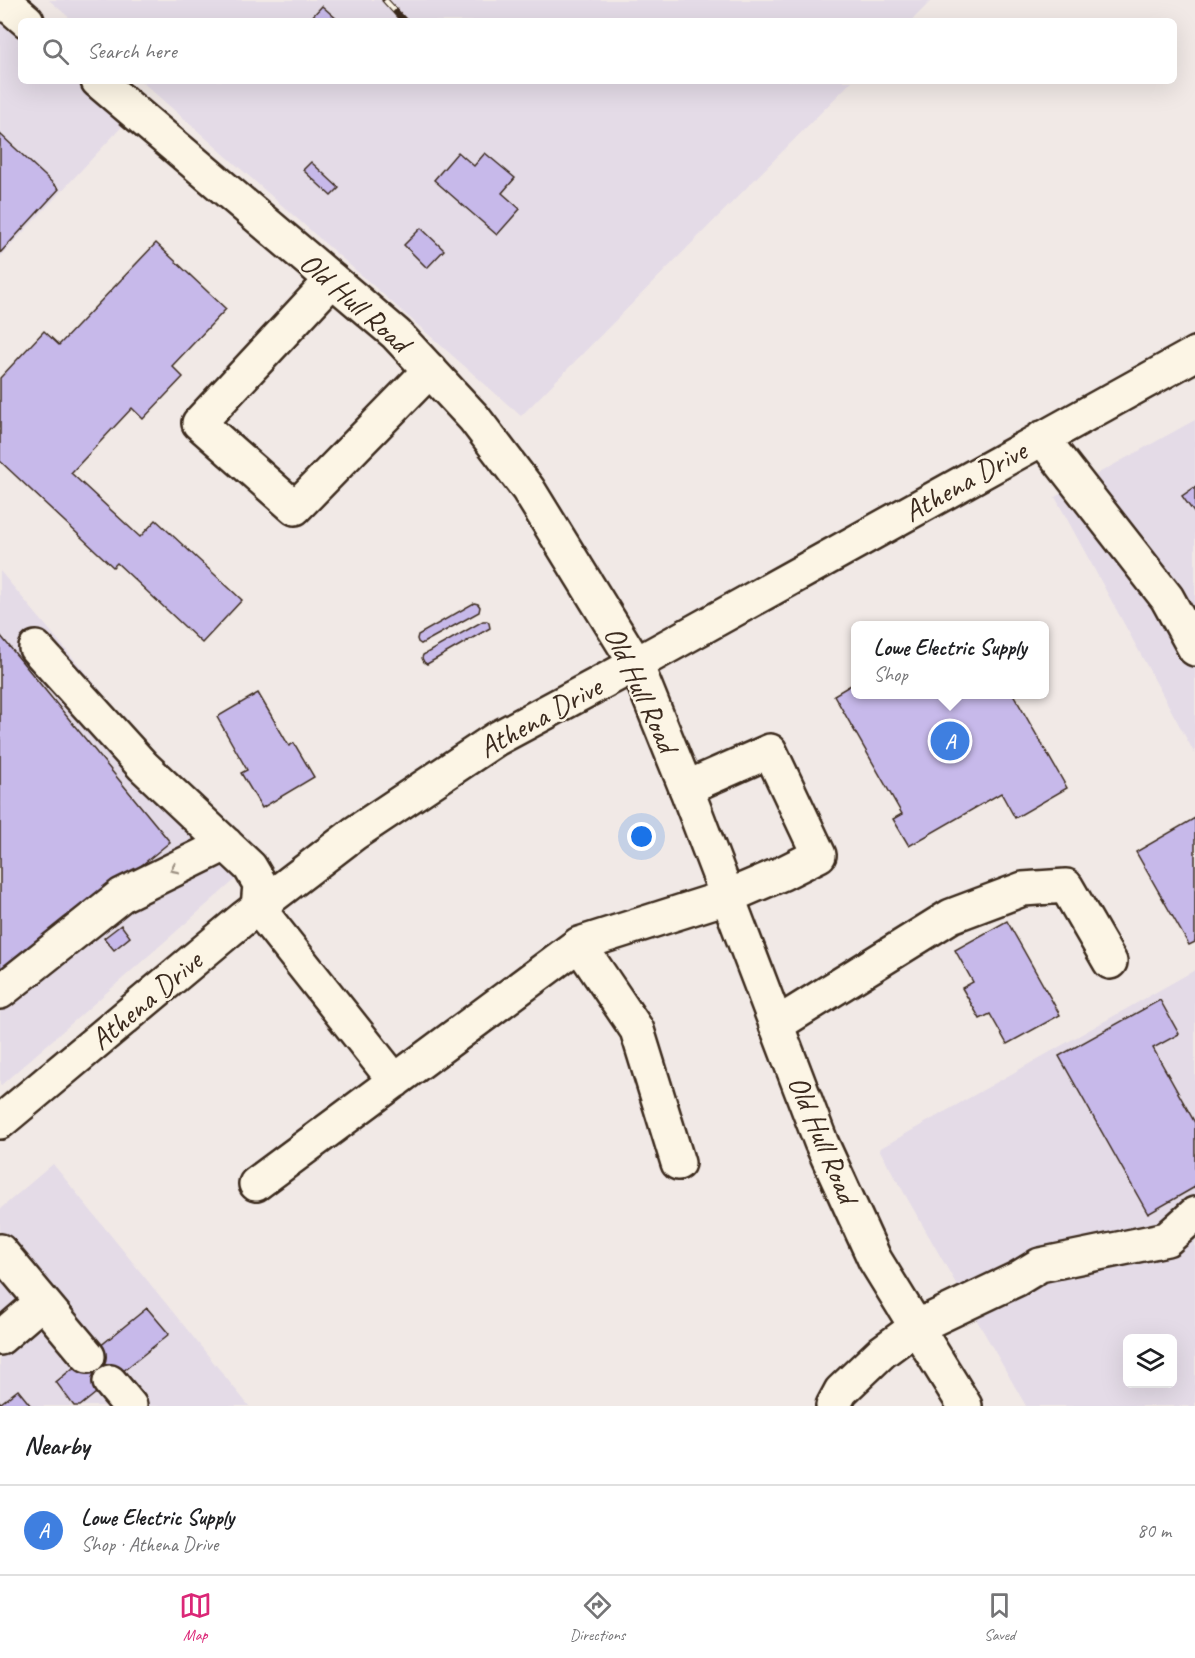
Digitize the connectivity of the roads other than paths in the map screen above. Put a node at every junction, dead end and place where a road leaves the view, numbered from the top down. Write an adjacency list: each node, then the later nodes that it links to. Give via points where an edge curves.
1 (3, 0): 2 (main road)
2 (24, 18)
3 (102, 84): 4 (main road, Old Hull Road)
4 (332, 280): 6 (main road, Old Hull Road, via 396,334); 6 (main road, via 199,423 295,508)
5 (1195, 354): 7 (main road, Athena Drive)
6 (430, 370): 10 (main road, Old Hull Road, via 474,418 528,489)
7 (1042, 438): 9 (main road, via 1167,598); 10 (main road, Athena Drive)
8 (36, 648): 12 (main road, via 143,766)
9 (1195, 649)
10 (636, 664): 11 (main road, Old Hull Road); 14 (main road, Athena Drive, via 496,739 355,833)
11 (686, 788): 13 (main road, Old Hull Road); 13 (main road, via 770,751 819,855)
12 (226, 844): 14 (main road, via 250,867 260,884); 17 (main road, one-way to 17, via 122,895)
13 (727, 897): 15 (main road); 18 (main road, Old Hull Road)
14 (258, 908): 19 (main road); 20 (main road, Athena Drive)
15 (579, 944): 19 (main road); 21 (main road, via 637,1030)
16 (1110, 962): 18 (main road, via 1066,886 1023,889 951,916)
17 (0, 992)
18 (776, 1025): 26 (main road, Old Hull Road, via 821,1142 875,1260)
19 (395, 1081): 22 (main road)
20 (0, 1122)
21 (678, 1164)
22 (256, 1184)
23 (1195, 1214): 26 (main road, via 1167,1239 1040,1265)
24 (0, 1251): 25 (main road)
25 (42, 1302): 27 (main road); 28 (main road)
26 (916, 1327): 29 (main road, via 882,1352 841,1391); 30 (main road, Old Hull Road)
27 (0, 1338)
28 (87, 1356)
29 (833, 1406)
30 (965, 1406)

